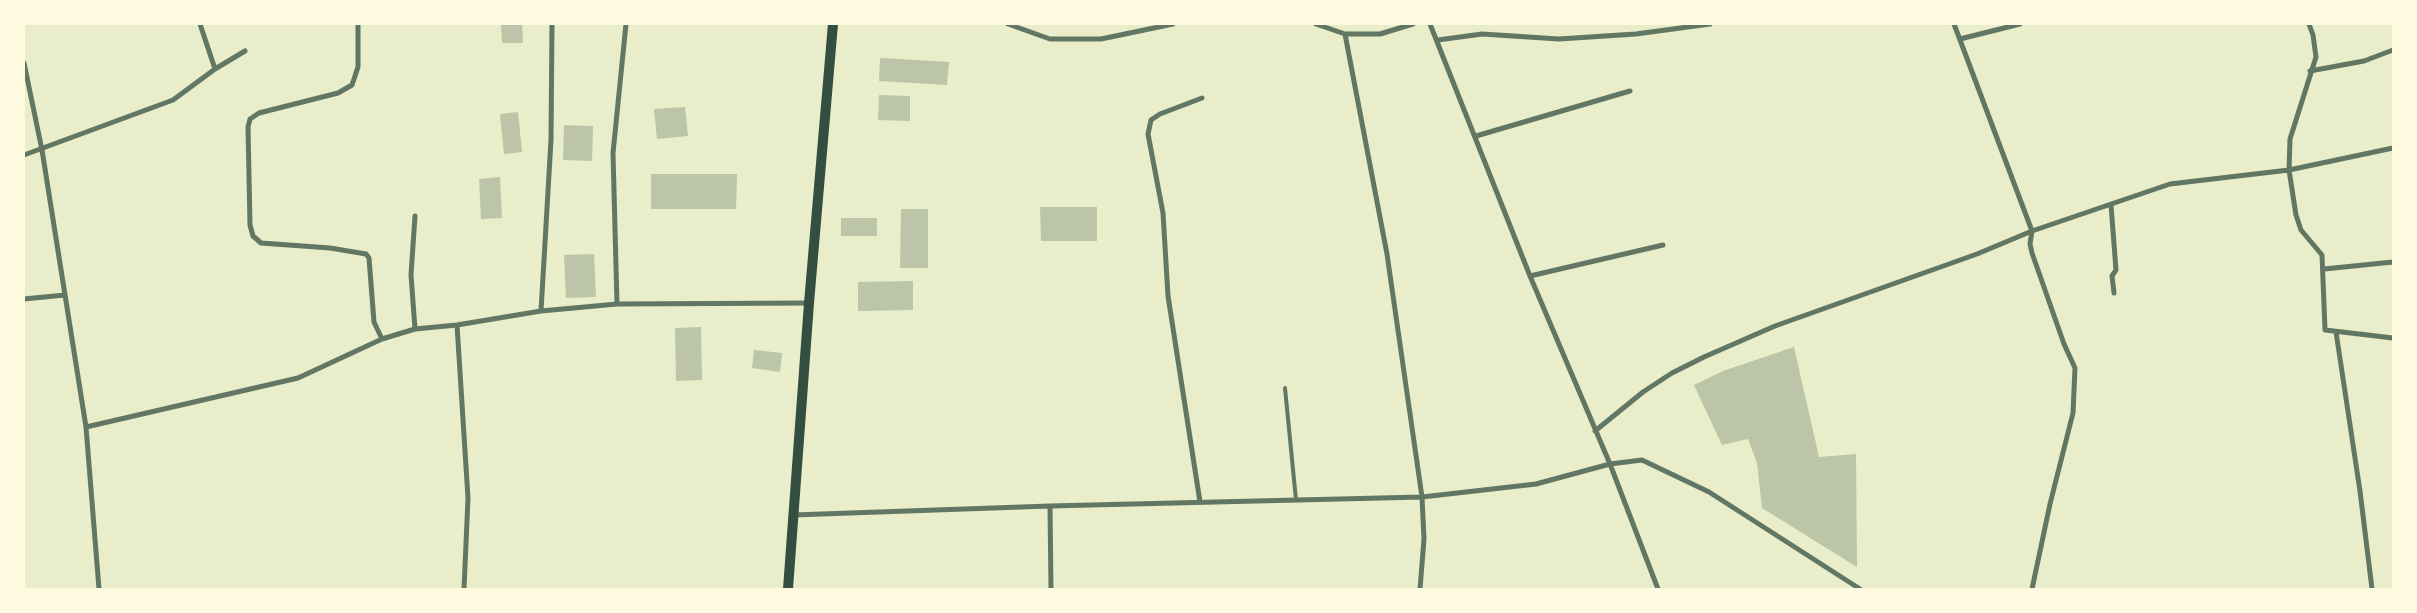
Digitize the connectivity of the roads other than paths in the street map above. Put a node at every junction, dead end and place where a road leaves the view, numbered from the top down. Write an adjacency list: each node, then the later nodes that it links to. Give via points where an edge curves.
1 (200, 24): 21 (street)
2 (358, 24): 47 (street, via 358,67 352,85 338,93 260,113 250,119 250,225 253,236 261,243 366,254 369,258 374,322)
3 (552, 24): 42 (street, via 551,140)
4 (626, 24): 41 (street, via 613,153)
5 (833, 24): 40 (main road)
6 (1008, 24): 7 (street, via 1050,39 1101,39)
7 (1172, 24)
8 (1316, 24): 15 (street)
9 (1413, 24): 15 (street, via 1380,34)
10 (1430, 24): 17 (street)
11 (1710, 24): 17 (street, via 1636,34 1559,39 1482,34)
12 (1954, 24): 16 (street)
13 (2020, 24): 16 (street)
14 (2309, 24): 22 (street, via 2316,56)
15 (1345, 34): 52 (street, via 1387,254)
16 (1960, 39): 32 (street)
17 (1438, 40): 25 (street)
18 (2393, 50): 22 (street, via 2364,61)
19 (245, 51): 21 (street)
20 (24, 63): 27 (street)
21 (215, 69): 27 (street, via 173,100)
22 (2310, 72): 29 (street, via 2290,139)
23 (1630, 91): 25 (street)
24 (1202, 98): 54 (street, via 1151,120 1148,134 1163,213 1168,296)
25 (1476, 136): 36 (street)
26 (2393, 148): 29 (street)
27 (42, 150): 28 (street); 38 (street)
28 (24, 155)
29 (2289, 170): 30 (street, via 2170,184); 35 (street, via 2301,230 2322,255)
30 (2111, 205): 32 (street); 37 (street, via 2116,270 2112,276)
31 (415, 216): 44 (street, via 411,275)
32 (2032, 231): 50 (street, via 1977,254 1775,326 1704,357 1650,387); 64 (street, via 2032,253 2075,368 2073,413)
33 (1663, 245): 36 (street)
34 (2393, 262): 35 (street)
35 (2324, 269): 45 (street, via 2325,330)
36 (1530, 276): 50 (street)
37 (2114, 293)
38 (65, 294): 39 (street); 49 (street)
39 (24, 299)
40 (809, 303): 41 (street); 56 (main road)
41 (617, 304): 42 (street)
42 (541, 311): 43 (street)
43 (457, 325): 44 (street); 58 (street, via 468,498)
44 (415, 329): 47 (street)
45 (2336, 332): 46 (street); 65 (street)
46 (2393, 338)
47 (382, 340): 49 (street, via 298,378)
48 (1285, 388): 53 (lane)
49 (86, 427): 57 (street)
50 (1595, 431): 51 (street)
51 (1610, 464): 52 (street, via 1536,484); 62 (street); 63 (street, via 1642,460 1709,492)
52 (1422, 497): 53 (street); 61 (street, via 1424,539)
53 (1296, 500): 54 (street)
54 (1200, 502): 55 (street)
55 (1050, 506): 56 (street); 60 (street)
56 (792, 515): 59 (main road)
57 (99, 589)
58 (464, 589)
59 (788, 589)
60 (1051, 589)
61 (1420, 589)
62 (1658, 589)
63 (1860, 589)
64 (2032, 589)
65 (2372, 589)

